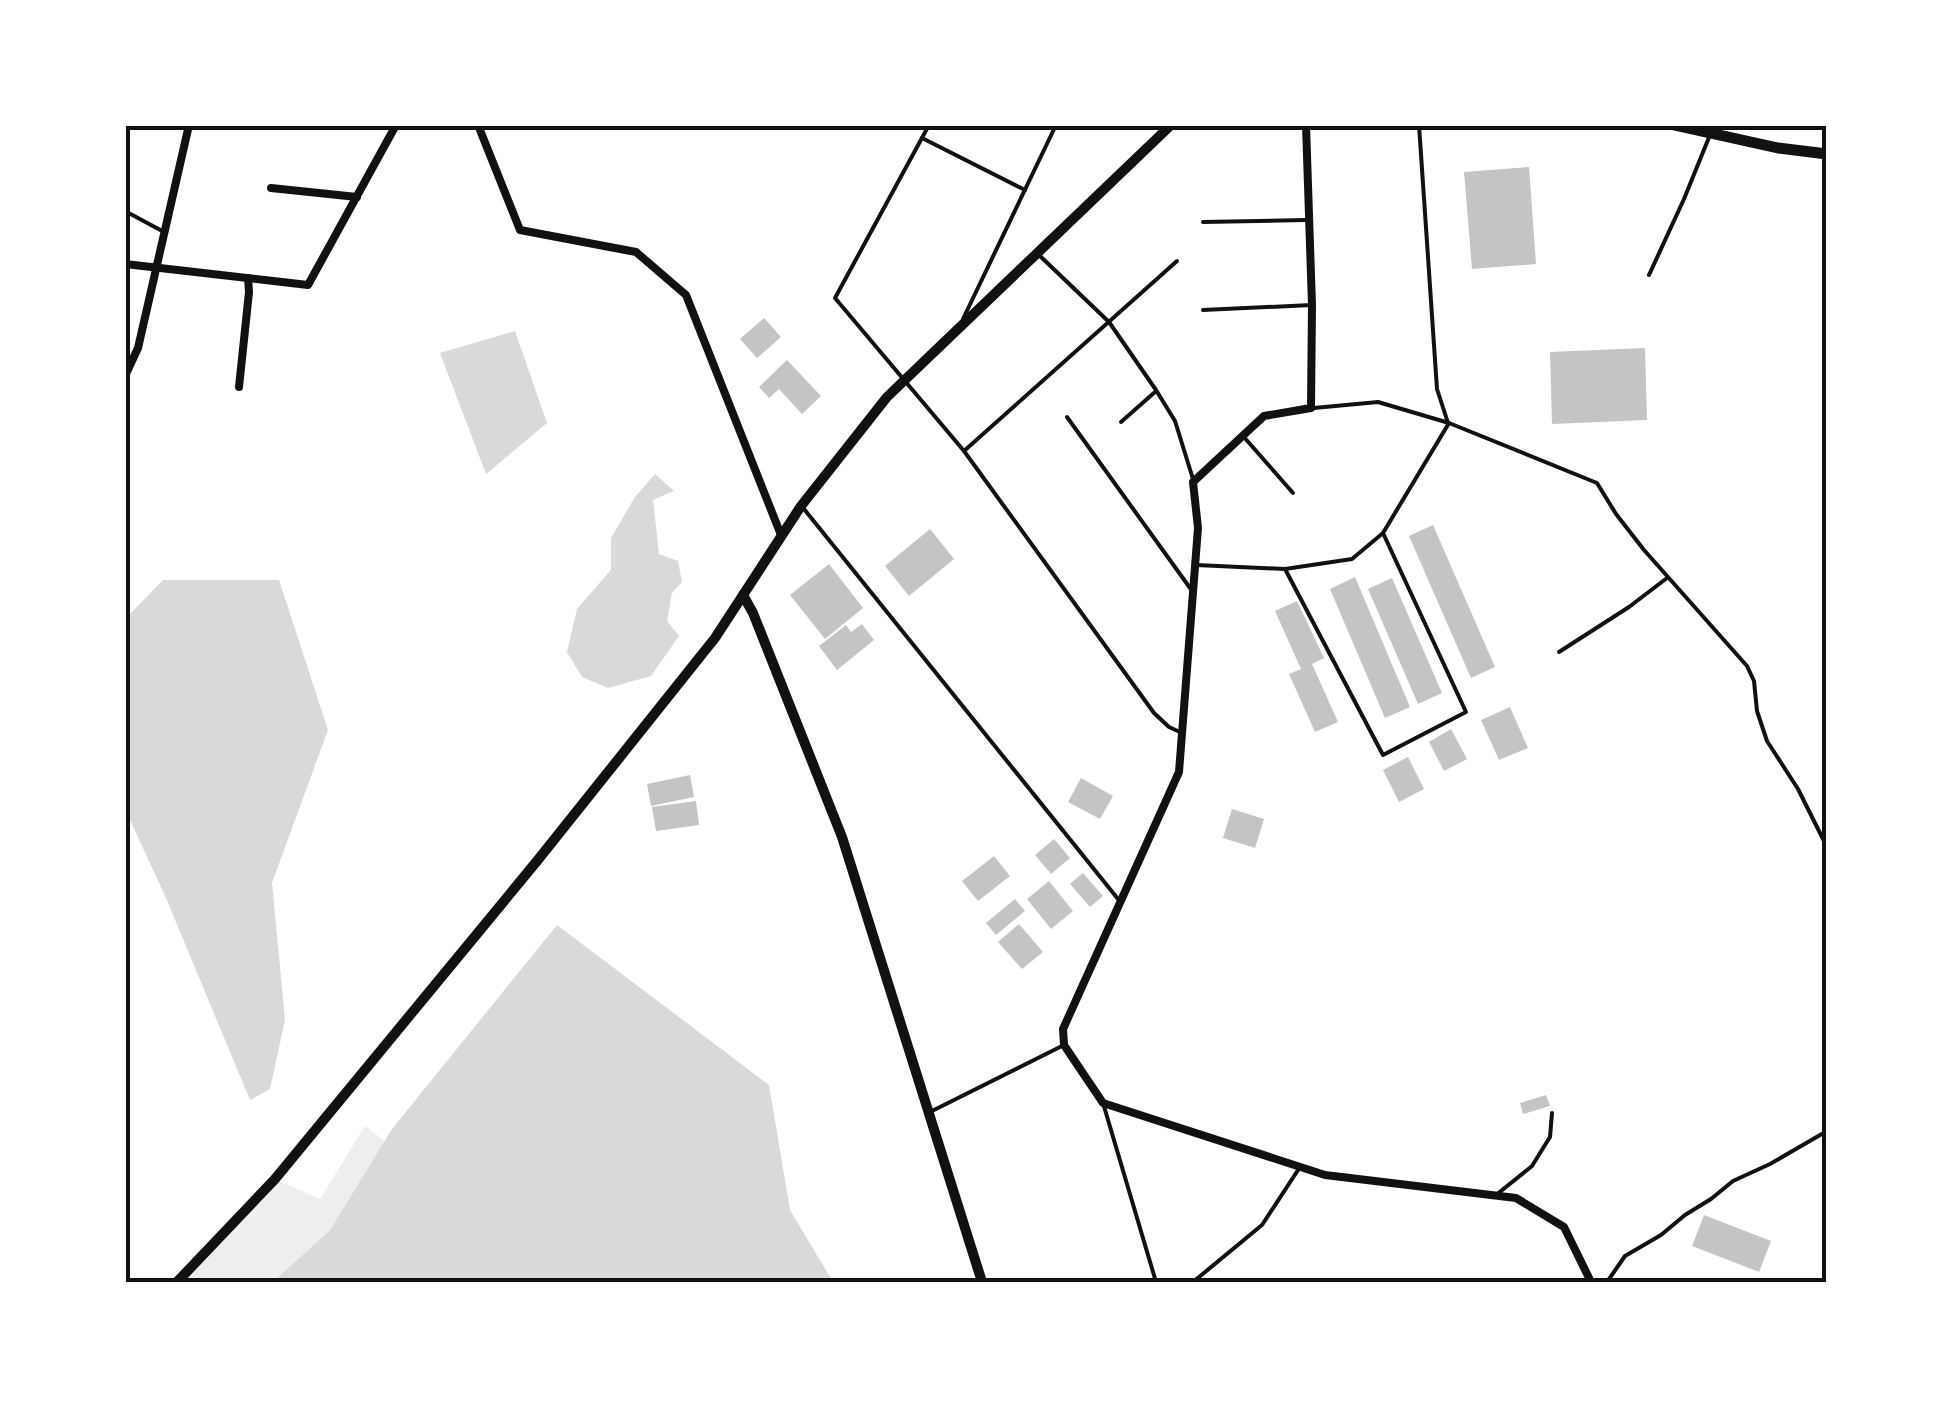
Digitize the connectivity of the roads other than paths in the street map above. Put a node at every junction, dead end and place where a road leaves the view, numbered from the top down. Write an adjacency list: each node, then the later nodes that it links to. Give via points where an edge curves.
1 (189, 125): 19 (street)
2 (396, 125): 15 (street)
3 (478, 125): 44 (street, via 520,230 636,252 686,295)
4 (929, 125): 11 (lane)
5 (1056, 125): 14 (lane)
6 (1171, 125): 20 (street)
7 (1306, 125): 17 (street)
8 (1419, 125): 37 (lane, via 1437,389)
9 (1674, 125): 10 (main road)
10 (1712, 129): 12 (main road); 24 (lane)
11 (922, 138): 14 (lane); 31 (lane, via 835,298)
12 (1827, 154)
13 (271, 188): 15 (street)
14 (1025, 190): 29 (lane)
15 (357, 197): 25 (street, via 308,285)
16 (125, 211): 19 (lane)
17 (1311, 220): 18 (lane); 26 (street)
18 (1203, 222)
19 (164, 232): 23 (street)
20 (1036, 253): 28 (lane); 29 (street)
21 (1177, 261): 28 (lane)
22 (125, 264): 23 (street)
23 (156, 268): 25 (street); 30 (street)
24 (1649, 275)
25 (248, 278): 32 (street)
26 (1312, 305): 27 (lane); 34 (street)
27 (1203, 310)
28 (1109, 322): 33 (lane); 39 (lane)
29 (959, 328): 31 (street)
30 (125, 376)
31 (905, 379): 39 (lane); 42 (street)
32 (239, 387)
33 (1156, 390): 36 (lane); 40 (lane, via 1176,422)
34 (1310, 408): 37 (lane, via 1378,402); 38 (street, via 1264,416)
35 (1068, 417): 48 (lane)
36 (1121, 422)
37 (1448, 424): 43 (lane); 47 (lane, via 1597,484)
38 (1243, 436): 40 (street); 41 (lane)
39 (964, 451): 51 (lane, via 1154,713)
40 (1194, 482): 45 (street)
41 (1293, 493)
42 (801, 506): 44 (street); 53 (lane)
43 (1383, 533): 46 (lane, via 1352,559); 46 (lane, via 1466,712 1383,755)
44 (782, 535): 49 (street)
45 (1195, 564): 46 (lane); 48 (street)
46 (1285, 568)
47 (1668, 578): 50 (lane); 52 (lane, via 1747,666 1767,741)
48 (1193, 593): 51 (street)
49 (743, 595): 56 (street, via 842,837); 61 (street, via 715,638 275,1178)
50 (1560, 652)
51 (1182, 733): 53 (street, via 1179,772)
52 (1827, 847)
53 (1120, 901): 54 (street, via 1062,1029)
54 (1064, 1046): 55 (street); 56 (lane)
55 (1103, 1102): 59 (street); 63 (lane)
56 (929, 1113): 62 (street)
57 (1552, 1114): 60 (lane, via 1550,1137 1532,1166)
58 (1827, 1132): 66 (lane, via 1733,1181 1626,1256)
59 (1300, 1167): 60 (street); 64 (lane, via 1262,1225)
60 (1496, 1196): 65 (street, via 1516,1198 1564,1228)
61 (177, 1282)
62 (982, 1282)
63 (1156, 1282)
64 (1193, 1282)
65 (1590, 1282)
66 (1606, 1282)

